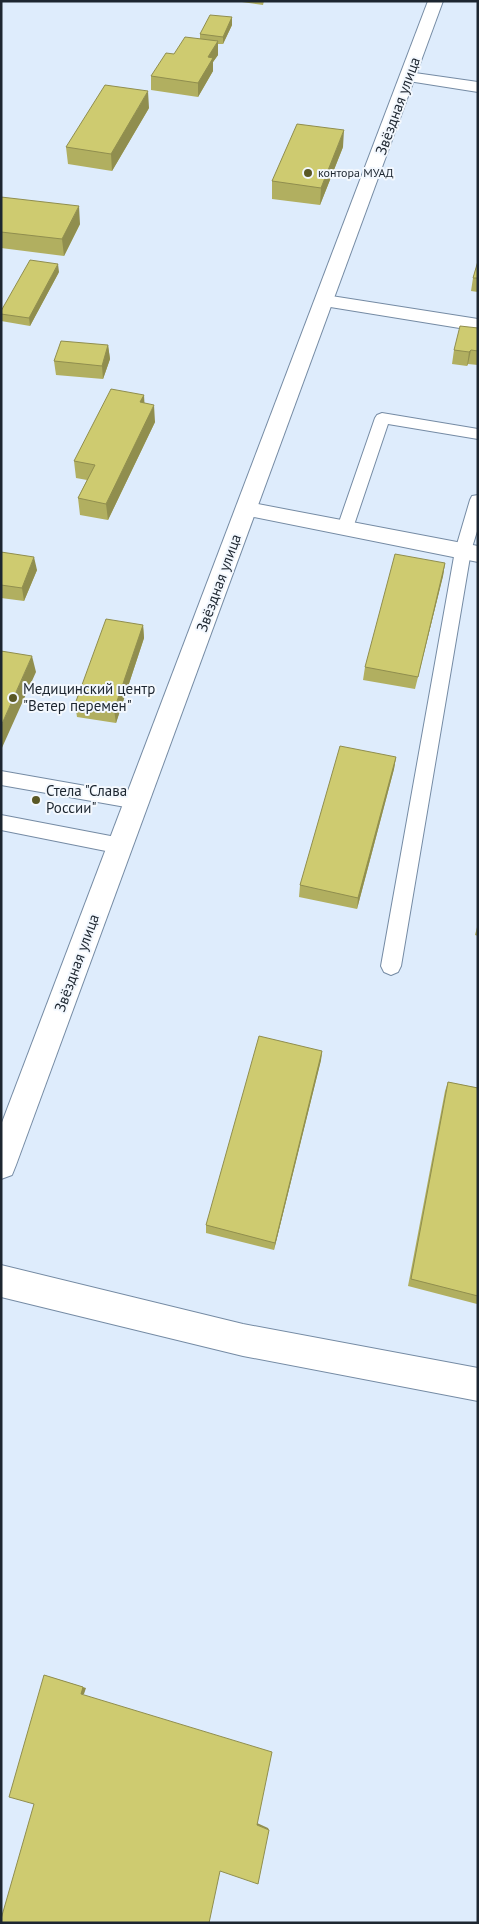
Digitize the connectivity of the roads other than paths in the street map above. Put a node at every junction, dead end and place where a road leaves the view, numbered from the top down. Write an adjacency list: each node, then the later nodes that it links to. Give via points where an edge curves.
1 (436, 1): 2 (main road, Звёздная улица)
2 (408, 77): 3 (main road); 4 (main road, Звёздная улица)
3 (478, 87)
4 (325, 301): 5 (main road); 8 (main road, Звёздная улица)
5 (478, 324)
6 (478, 434): 9 (lane, via 382,418)
7 (478, 500): 10 (lane)
8 (247, 509): 9 (main road); 12 (main road, Звёздная улица)
9 (345, 528): 10 (main road)
10 (470, 552): 15 (lane)
11 (1, 778): 12 (lane)
12 (137, 802): 14 (main road, Звёздная улица)
13 (1, 822): 14 (lane)
14 (121, 846): 16 (main road, Звёздная улица)
15 (391, 966)
16 (1, 1165)
17 (1, 1281): 18 (main road, via 243,1340)
18 (478, 1385)

